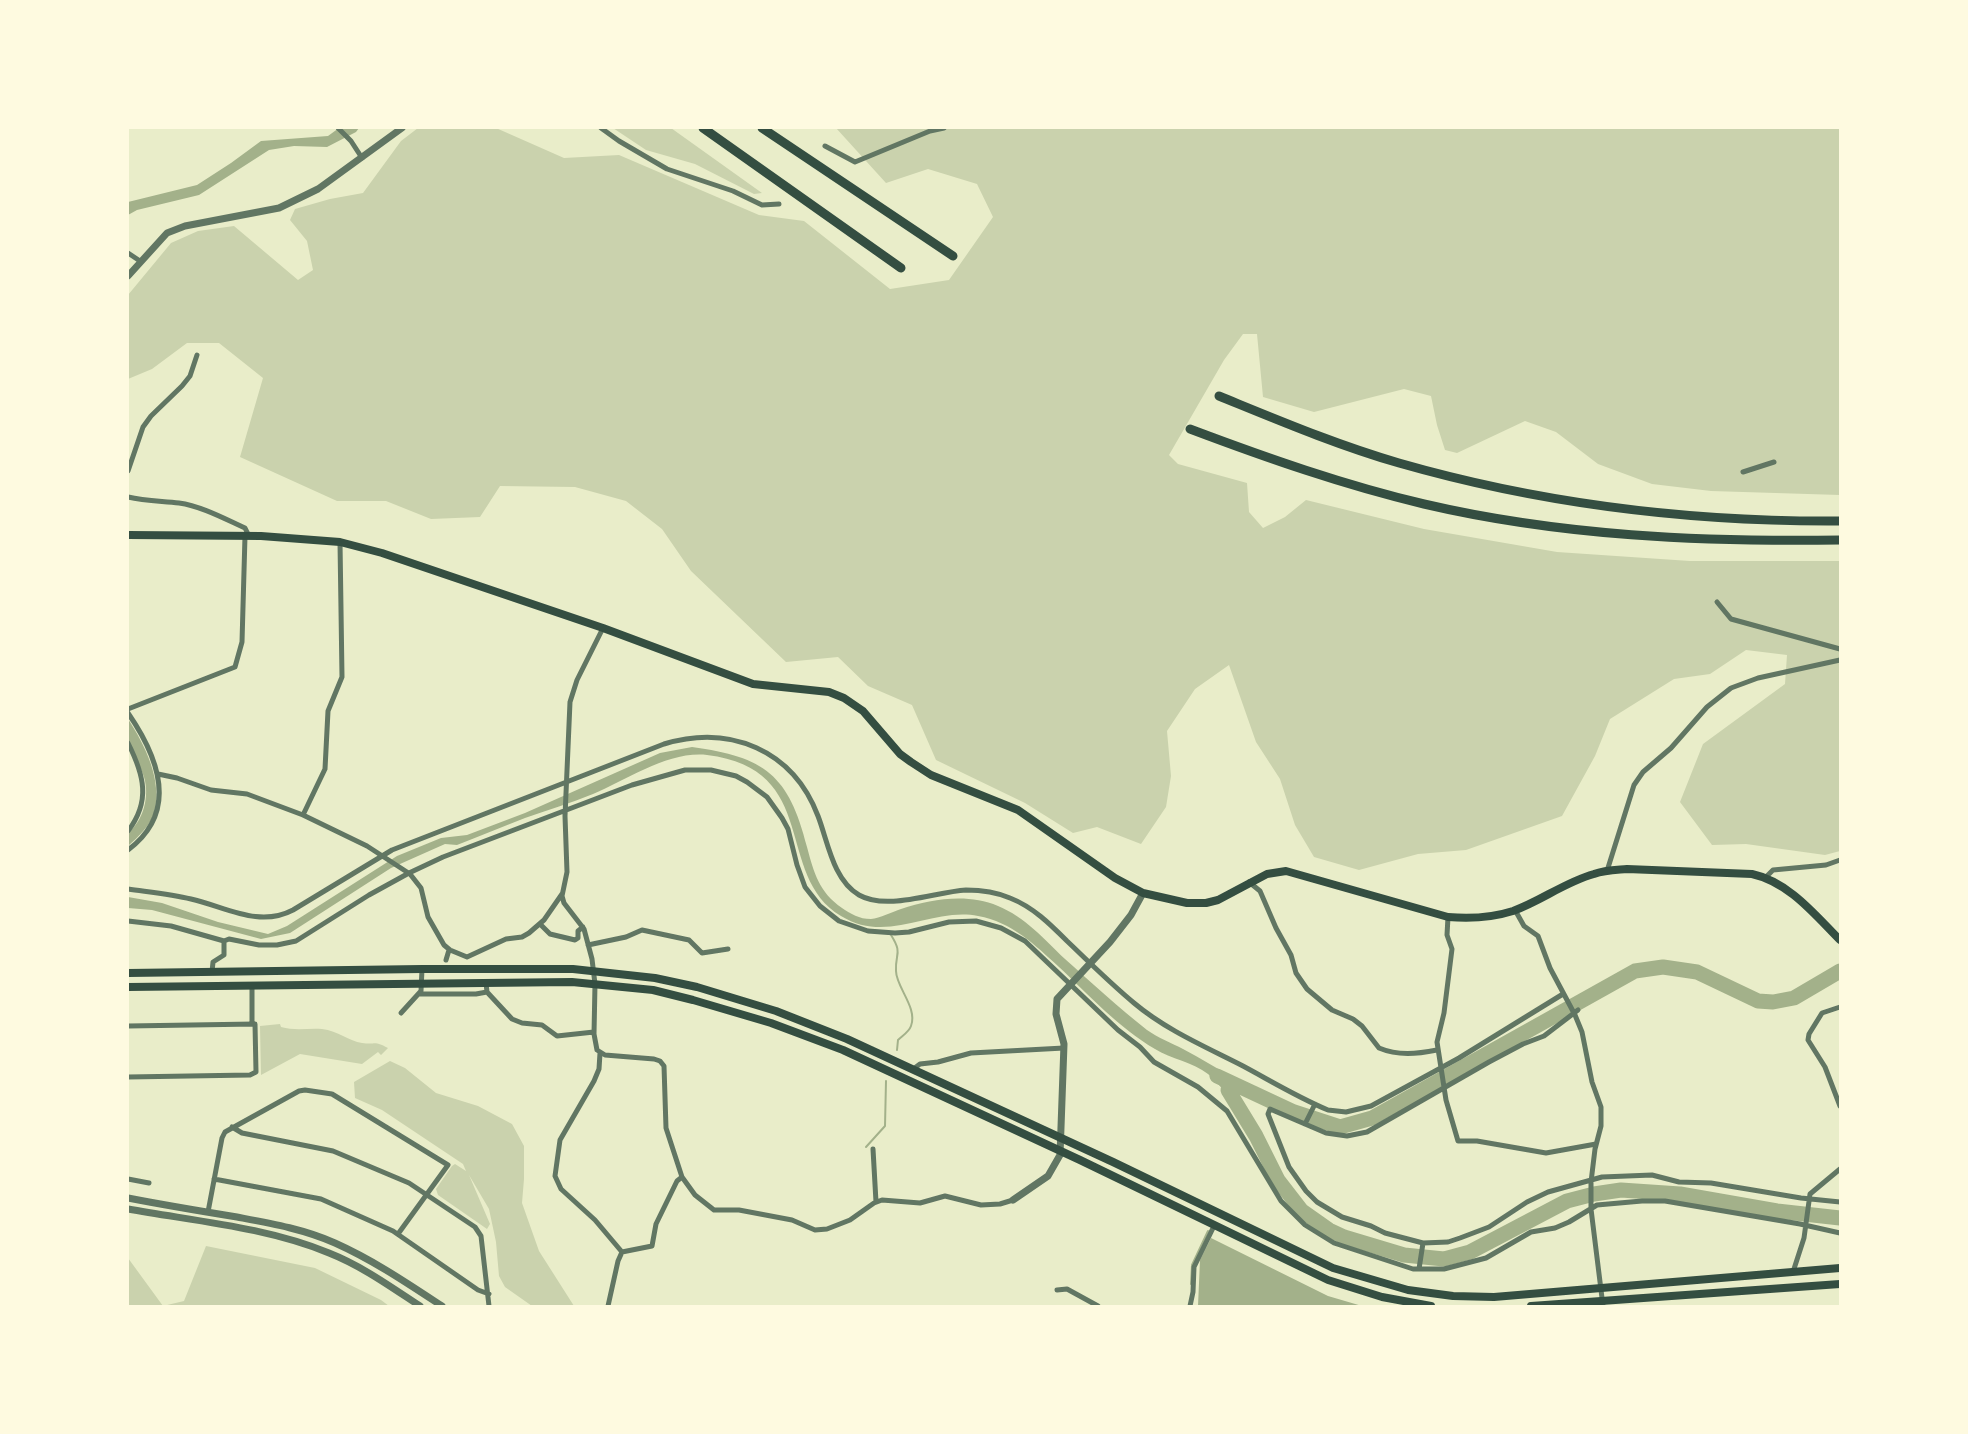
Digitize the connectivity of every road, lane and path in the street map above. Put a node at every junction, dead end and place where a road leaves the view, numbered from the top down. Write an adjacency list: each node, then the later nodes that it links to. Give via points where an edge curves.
1 (338, 128): 8 (street)
2 (402, 128): 8 (street)
3 (601, 128): 9 (street, via 667,169 762,205)
4 (703, 128): 13 (highway)
5 (762, 128): 11 (highway)
6 (944, 128): 7 (street, via 855,162)
7 (825, 146)
8 (362, 158): 12 (street, via 318,189 279,208 167,233)
9 (779, 204)
10 (128, 253): 12 (street)
11 (953, 256)
12 (140, 261): 14 (street)
13 (902, 268)
14 (128, 276)
15 (197, 355): 19 (street, via 190,376 143,427)
16 (1219, 396): 22 (highway, via 1389,459 1576,503 1758,519)
17 (1190, 429): 25 (highway, via 1367,490 1497,518 1653,537)
18 (1774, 462): 20 (street)
19 (128, 471)
20 (1743, 472)
21 (128, 497): 24 (street, via 195,507 245,528)
22 (1840, 521)
23 (128, 535): 24 (main road)
24 (247, 536): 26 (main road); 31 (street, via 242,642 235,667)
25 (1840, 540)
26 (340, 542): 28 (main road); 36 (street, via 342,677 328,711 325,769)
27 (1718, 602): 29 (street, via 1731,619)
28 (603, 628): 34 (street, via 570,702); 47 (main road, via 753,684 829,692 844,698 863,711 911,762 931,775 1018,810)
29 (1840, 649)
30 (1840, 660): 41 (street, via 1758,678 1731,688 1707,707 1635,785)
31 (128, 711): 33 (street)
32 (128, 743): 37 (street, via 144,793 137,819)
33 (158, 774): 36 (street, via 211,790 247,794); 38 (street, via 160,797 155,819)
34 (566, 782): 35 (street); 39 (street); 59 (street, via 679,739 710,736 741,741 770,754 804,787 840,875 855,892 884,902 968,890 996,893 1035,911)
35 (566, 808): 42 (street); 46 (street, via 568,869); 66 (street, via 685,770 711,770 736,776 758,789 776,807 788,829 805,887 839,921 868,931 895,933 949,922 989,924 1025,941)
36 (303, 815): 39 (street)
37 (128, 831)
38 (128, 850)
39 (383, 856): 42 (street); 45 (street, via 276,918 256,918 190,898)
40 (1840, 860): 43 (street, via 1773,870)
41 (1607, 871): 43 (main road); 48 (main road, via 1569,883)
42 (408, 872): 54 (street, via 296,940 277,945); 56 (street, via 422,890 429,920)
43 (1766, 877): 53 (main road, via 1793,894)
44 (1249, 882): 47 (main road, via 1206,903 1186,903); 49 (main road, via 1286,871); 80 (street, via 1260,891 1307,989 1332,1010 1362,1026 1379,1048 1406,1054)
45 (128, 889)
46 (563, 891): 51 (street); 52 (street, via 564,903)
47 (1143, 893): 59 (street, via 1131,915)
48 (1515, 910): 49 (main road, via 1473,919); 72 (street, via 1524,926 1538,936)
49 (1448, 917): 80 (street, via 1447,935 1452,949)
50 (128, 921): 54 (street, via 171,926)
51 (540, 924): 52 (street, via 550,934 575,940); 56 (street, via 526,935 506,939 470,957)
52 (583, 927): 55 (street)
53 (1840, 940)
54 (224, 941): 62 (street, via 224,955 213,962)
55 (588, 945): 57 (street, via 626,938 642,930 686,939 702,953); 61 (street)
56 (449, 950): 58 (street)
57 (728, 950)
58 (446, 960)
59 (1089, 963): 66 (street); 86 (street, via 1159,1021)
60 (422, 969): 61 (main road); 62 (main road); 64 (street)
61 (594, 971): 67 (street); 83 (main road, via 697,987 776,1011)
62 (212, 972): 63 (main road)
63 (128, 973)
64 (422, 983): 65 (main road); 68 (main road); 71 (street)
65 (486, 983): 67 (main road); 70 (street)
66 (1072, 983): 79 (street, via 1055,1004); 116 (street, via 1154,1062 1198,1087 1229,1114 1281,1201 1305,1226 1334,1244)
67 (595, 984): 78 (street); 93 (main road, via 653,990 801,1034)
68 (252, 986): 69 (main road); 76 (street)
69 (128, 987)
70 (487, 992): 71 (street); 78 (street, via 512,1019 542,1025 553,1035)
71 (419, 994): 75 (street)
72 (1564, 996): 74 (street); 82 (street)
73 (1840, 1007): 87 (street, via 1822,1013 1808,1040 1825,1067)
74 (1575, 1012): 85 (street, via 1540,1039 1519,1046); 91 (street, via 1601,1107)
75 (401, 1013)
76 (252, 1024): 77 (street); 84 (street, via 256,1072 250,1075)
77 (128, 1026)
78 (594, 1032): 81 (street)
79 (1064, 1048): 83 (street, via 971,1053 918,1065); 90 (street)
80 (1437, 1050): 82 (street)
81 (600, 1053): 95 (street, via 654,1059 664,1066 666,1128); 114 (street, via 594,1081 561,1136 555,1176 561,1189)
82 (1442, 1068): 85 (street); 86 (street, via 1354,1112 1337,1112)
83 (912, 1070): 90 (main road)
84 (128, 1077)
85 (1445, 1086): 88 (street, via 1377,1128 1357,1135 1336,1136); 91 (street, via 1458,1141 1546,1153)
86 (1314, 1104): 88 (street)
87 (1840, 1106)
88 (1305, 1124): 113 (street, via 1273,1109 1268,1111 1289,1167 1306,1191 1342,1217)
89 (232, 1127): 97 (street, via 223,1135); 100 (street, via 242,1133 330,1150); 100 (street, via 301,1090 329,1093 448,1165)
90 (1061, 1138): 93 (street); 119 (main road, via 1313,1259 1385,1284 1453,1296 1494,1297)
91 (1596, 1144): 98 (street)
92 (873, 1149): 104 (street)
93 (1061, 1152): 102 (street, via 1048,1176); 110 (main road)
94 (1840, 1169): 103 (street, via 1810,1194)
95 (682, 1177): 104 (street, via 695,1195 714,1210 739,1210 793,1221 815,1230 850,1220); 114 (street, via 656,1224 652,1245)
96 (128, 1179): 99 (street)
97 (214, 1179): 108 (street); 112 (street, via 316,1197)
98 (1591, 1181): 103 (street, via 1652,1175); 106 (street); 113 (street, via 1537,1197 1489,1227 1460,1238)
99 (149, 1183)
100 (427, 1195): 112 (street); 121 (street, via 478,1230)
101 (128, 1198): 108 (street)
102 (1013, 1200): 104 (street, via 981,1205 945,1196 920,1203)
103 (1809, 1200): 105 (street); 109 (street)
104 (876, 1202)
105 (1840, 1202)
106 (1591, 1206): 109 (street, via 1664,1201); 116 (street, via 1569,1222 1531,1232 1486,1258 1444,1269); 119 (street)
107 (128, 1209): 123 (street, via 263,1233 309,1246 357,1265)
108 (208, 1212): 124 (street, via 266,1222 333,1242)
109 (1806, 1224): 111 (street); 117 (street)
110 (1214, 1226): 128 (street, via 1194,1267); 129 (main road, via 1328,1280 1382,1297)
111 (1840, 1233)
112 (399, 1234): 121 (street)
113 (1423, 1244): 116 (street)
114 (622, 1252): 126 (street)
115 (1840, 1268): 117 (main road)
116 (1419, 1269)
117 (1793, 1272): 119 (main road)
118 (1840, 1284): 122 (main road)
119 (1600, 1287): 122 (street)
120 (1057, 1290): 127 (street, via 1067,1289)
121 (489, 1294): 125 (street)
122 (1602, 1304): 130 (main road)
123 (420, 1306)
124 (442, 1306)
125 (489, 1306)
126 (608, 1306)
127 (1098, 1306)
128 (1190, 1306)
129 (1431, 1306)
130 (1531, 1306)

